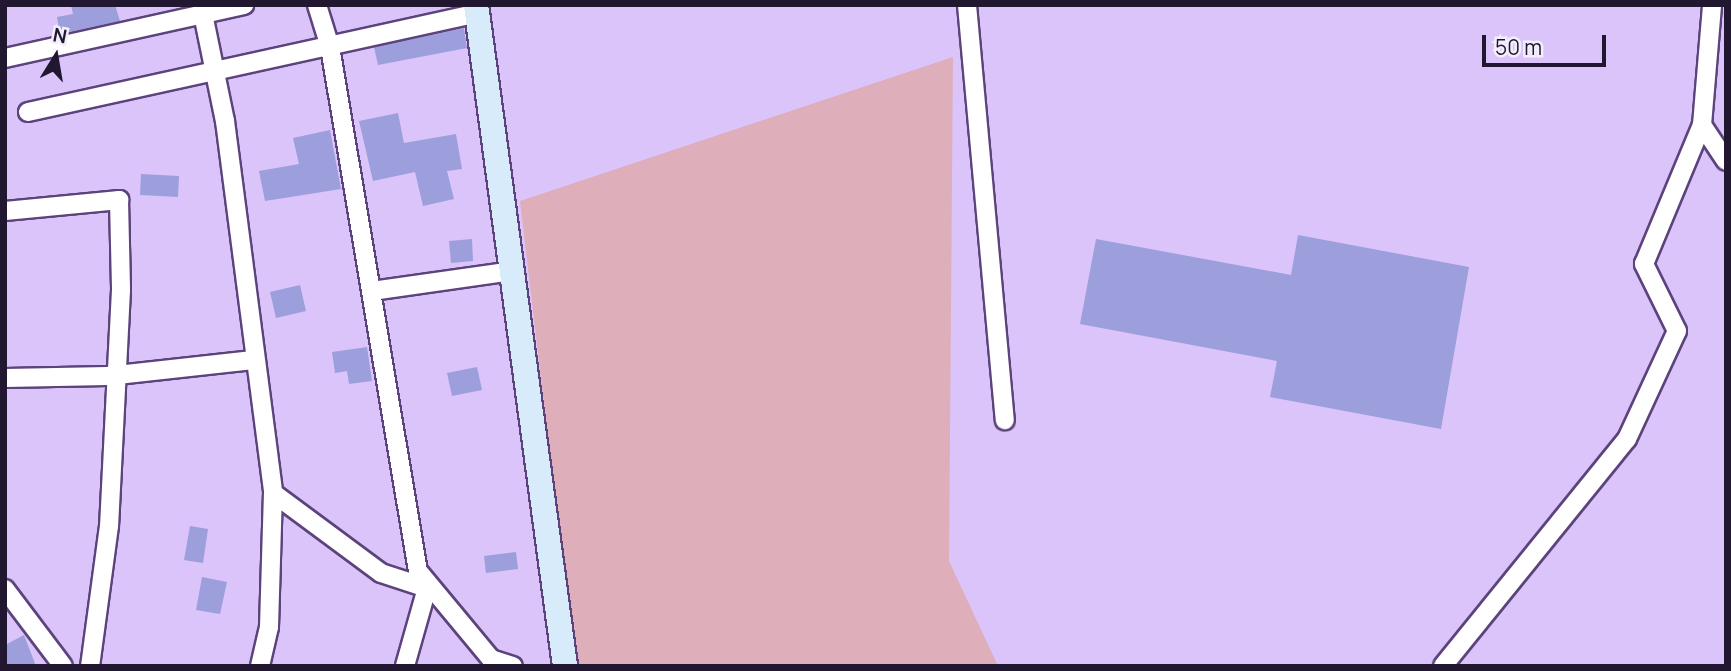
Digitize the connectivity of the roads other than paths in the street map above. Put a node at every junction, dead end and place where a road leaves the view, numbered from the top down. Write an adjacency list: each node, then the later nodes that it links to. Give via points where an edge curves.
1 (244, 5): 6 (street)
2 (317, 5): 7 (street)
3 (967, 5): 19 (street)
4 (1713, 5): 11 (street)
5 (477, 9): 7 (street); 14 (street)
6 (203, 14): 8 (street); 9 (street)
7 (330, 47): 9 (street); 15 (street)
8 (5, 58)
9 (216, 73): 10 (street); 16 (street)
10 (28, 112)
11 (1702, 125): 12 (street); 29 (street, via 1644,264 1677,331 1627,439)
12 (1726, 161)
13 (5, 211): 17 (street, via 119,201)
14 (512, 271): 15 (street); 28 (street)
15 (372, 291): 21 (street, via 418,571)
16 (253, 360): 17 (street); 20 (street)
17 (117, 375): 18 (street); 24 (street, via 109,526)
18 (5, 378)
19 (1005, 419)
20 (273, 493): 21 (street, via 380,573); 25 (street, via 269,627)
21 (427, 588): 26 (street); 27 (street, via 491,659)
22 (5, 589): 23 (street)
23 (63, 666)
24 (90, 666)
25 (260, 666)
26 (405, 666)
27 (513, 666)
28 (565, 666)
29 (1443, 666)

